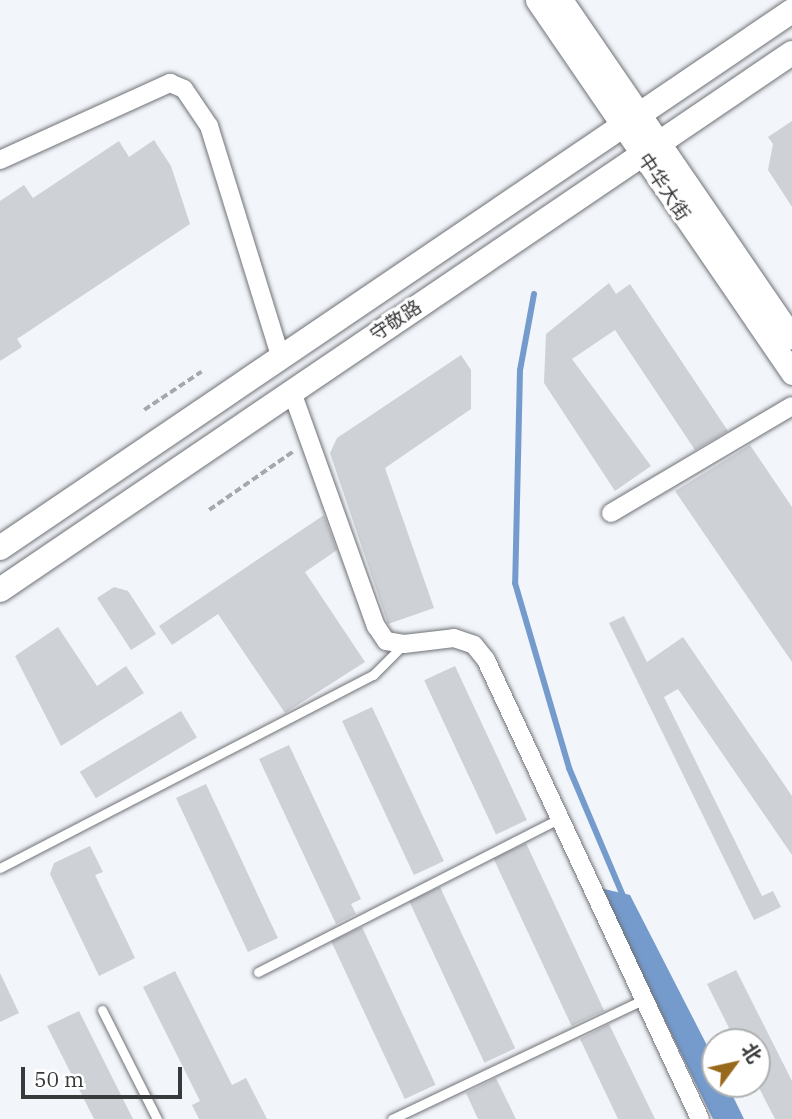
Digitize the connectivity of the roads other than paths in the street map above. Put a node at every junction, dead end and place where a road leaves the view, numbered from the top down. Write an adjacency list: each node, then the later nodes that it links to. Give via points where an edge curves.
1 (537, 0): 5 (street, 中华大街)
2 (561, 0): 5 (street, 中华大街)
3 (792, 11): 5 (main road, 守敬路)
4 (792, 53): 6 (main road, 守敬路)
5 (631, 120): 6 (street, 中华大街); 9 (main road, 守敬路)
6 (651, 148): 8 (street, 中华大街); 10 (street, 中华大街); 11 (main road, 守敬路)
7 (0, 160): 9 (street, via 170,83 184,89 209,126)
8 (792, 337)
9 (281, 358): 14 (main road, 守敬路)
10 (792, 373)
11 (292, 392): 15 (main road, 守敬路); 16 (street, via 376,626 386,640)
12 (792, 407): 13 (street)
13 (611, 513)
14 (0, 548)
15 (0, 590)
16 (404, 644): 17 (street, via 454,638 474,645); 18 (lane, via 373,675)
17 (558, 819): 19 (lane); 20 (street)
18 (0, 868)
19 (258, 972)
20 (641, 1000): 23 (lane); 24 (street)
21 (102, 1010): 22 (lane)
22 (157, 1119)
23 (392, 1119)
24 (700, 1119)

